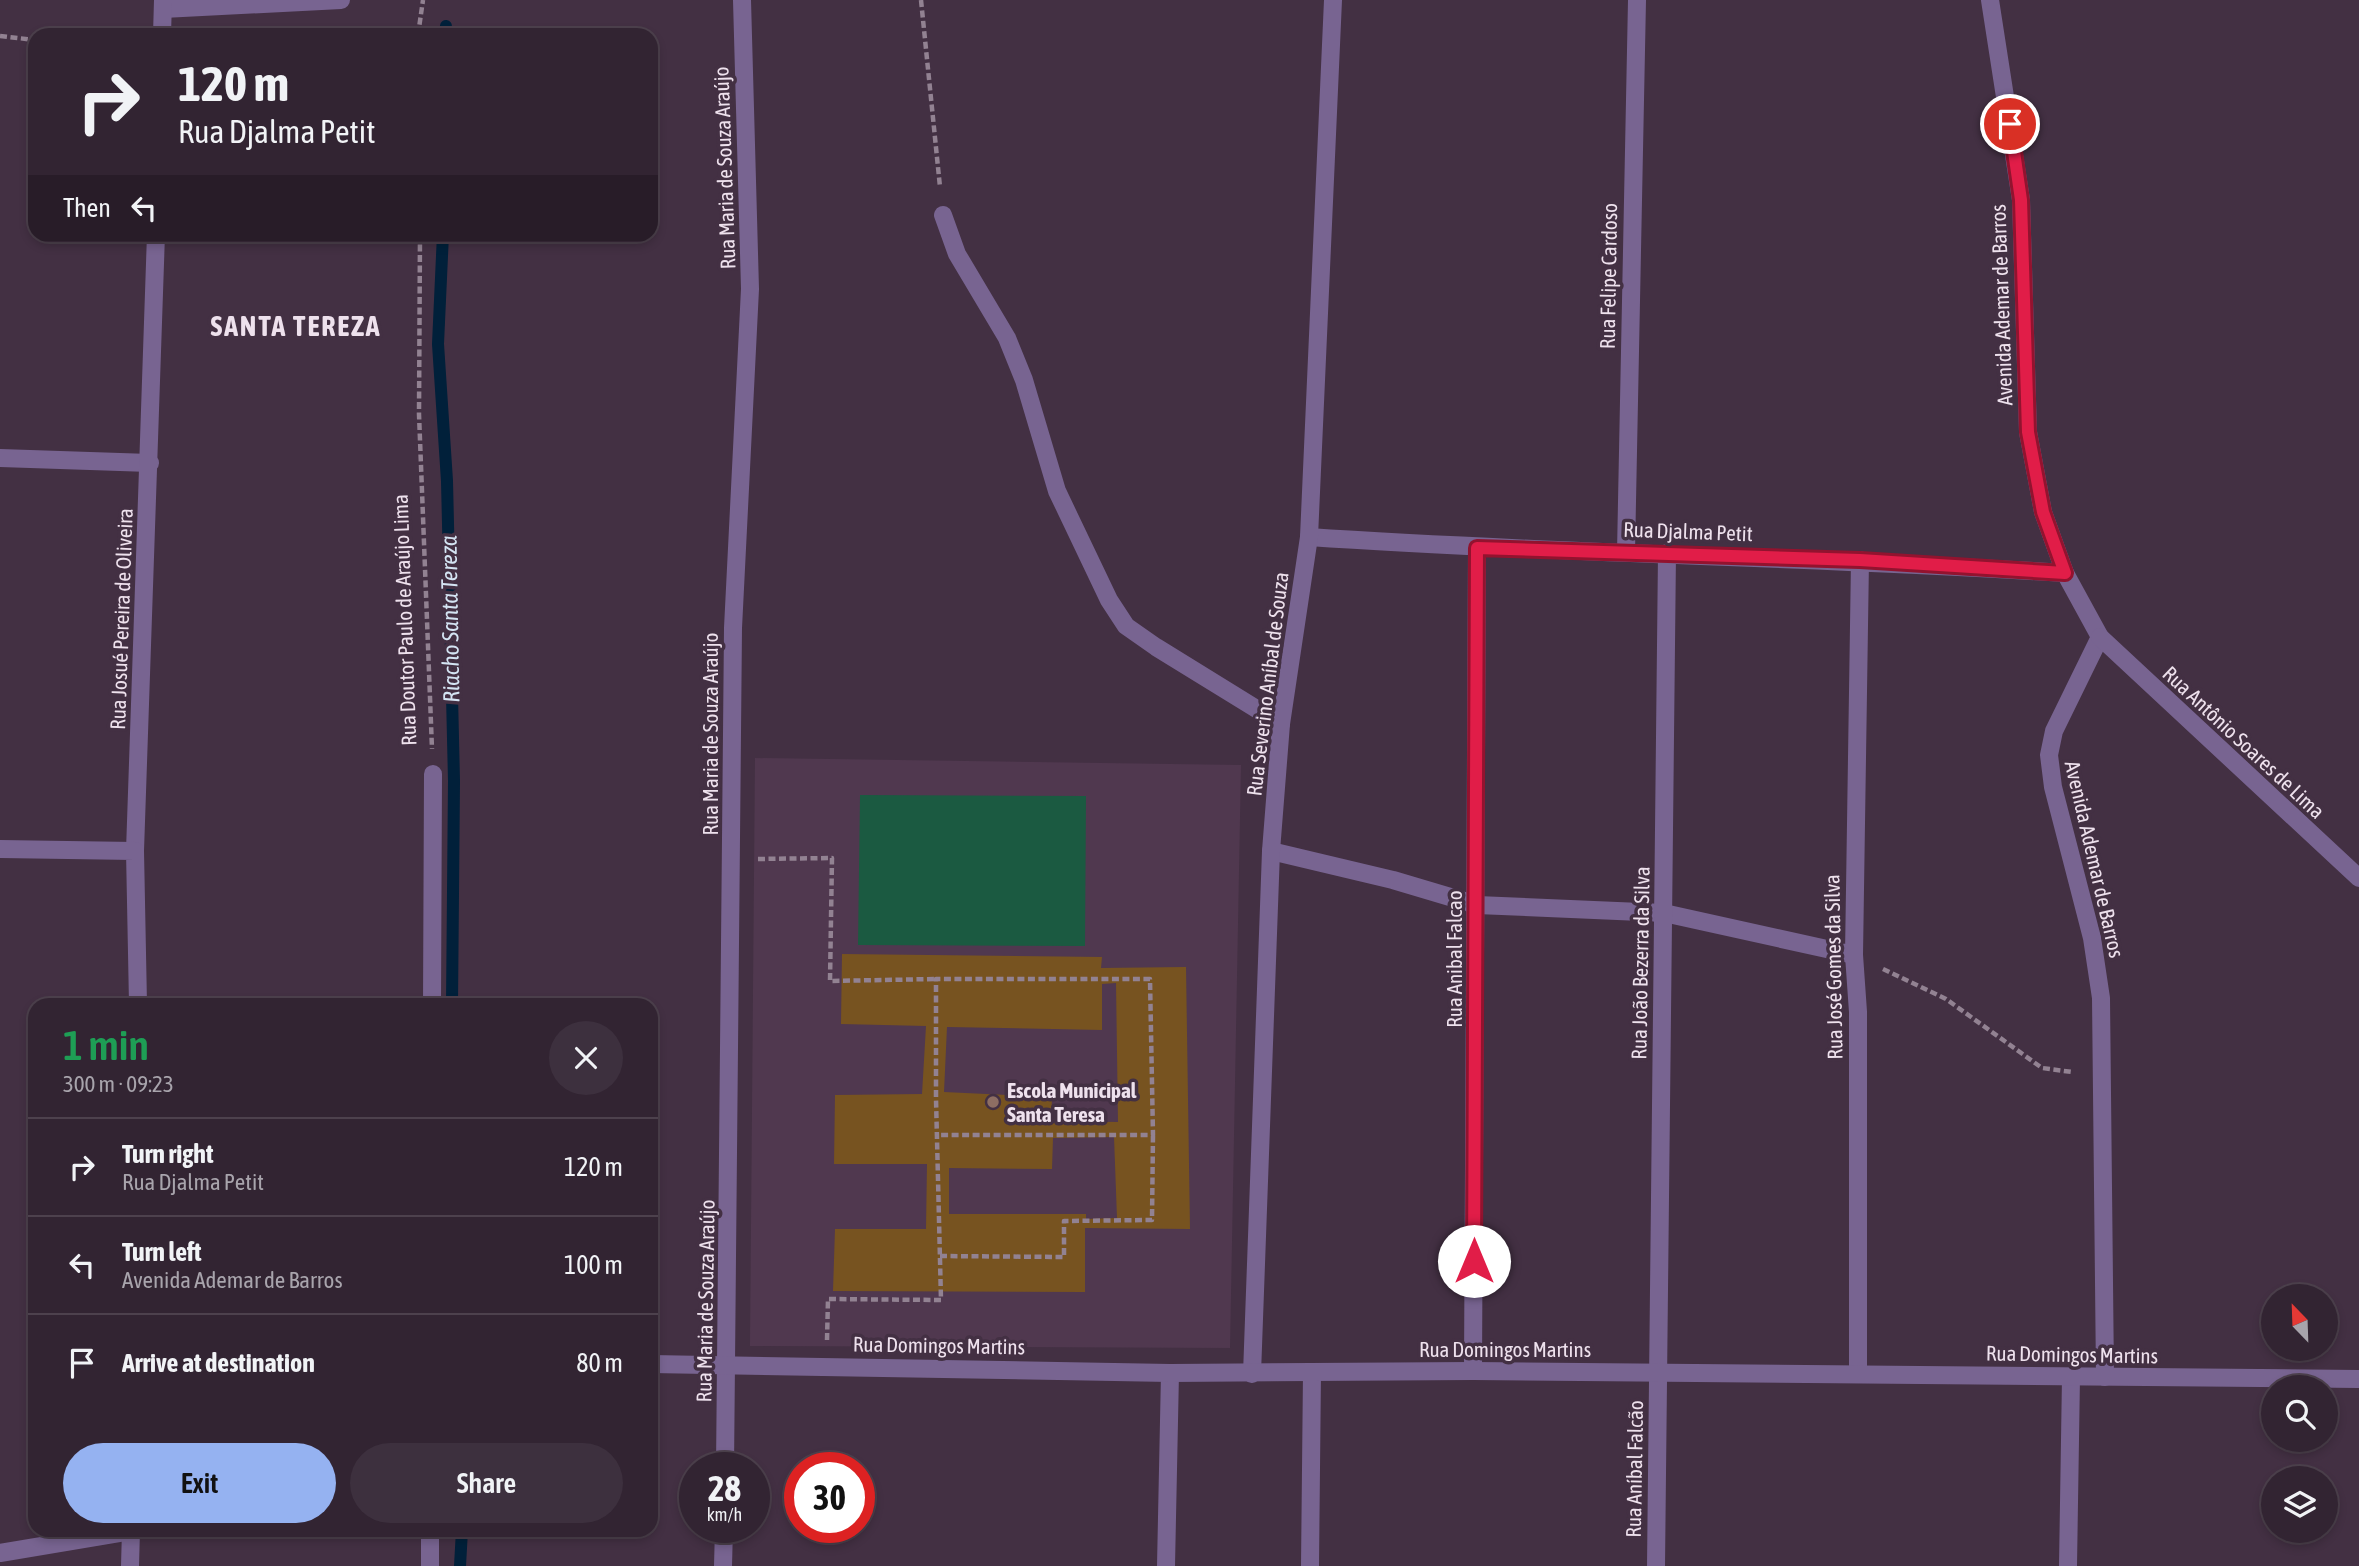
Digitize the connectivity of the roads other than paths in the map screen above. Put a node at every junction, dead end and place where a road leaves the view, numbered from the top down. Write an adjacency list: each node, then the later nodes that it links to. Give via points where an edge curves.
1 (341, 0): 6 (street)
2 (741, 0): 31 (street, Rua Maria de Souza Araújo, via 750,289 733,628)
3 (1333, 0): 12 (street, Rua Severino Aníbal de Souza)
4 (1637, 0): 14 (street, Rua Felipe Cardoso)
5 (1990, 0): 17 (street, Avenida Ademar de Barros, via 2021,200 2028,432 2043,512)
6 (163, 4): 7 (street)
7 (162, 28)
8 (943, 215): 19 (street, via 957,254 1007,338 1057,491 1126,626)
9 (156, 242): 11 (street, Rua Josué Pereira de Oliveira)
10 (0, 458): 11 (street)
11 (150, 463): 22 (street, Rua Josué Pereira de Oliveira)
12 (1309, 537): 13 (street, Rua Djalma Petit); 19 (street, Rua Severino Aníbal de Souza)
13 (1477, 548): 14 (street, Rua Djalma Petit); 25 (street, Rua Anibal Falcao)
14 (1626, 552): 15 (street, Rua Djalma Petit)
15 (1667, 553): 16 (street, Rua Djalma Petit); 26 (street, Rua João Bezerra da Silva)
16 (1860, 560): 17 (street, Rua Djalma Petit); 27 (street, Rua José Gomes da Silva)
17 (2065, 573): 18 (street, Avenida Ademar de Barros)
18 (2100, 638): 24 (street, Rua Antônio Soares de Lima); 39 (street, Avenida Ademar de Barros, via 2054,731 2049,755 2102,998)
19 (1281, 724): 23 (street, Rua Severino Aníbal de Souza)
20 (433, 774): 29 (street, Rua Doutor Paulo de Araújo Lima)
21 (0, 849): 22 (street)
22 (135, 851): 28 (street, Rua Josué Pereira de Oliveira)
23 (1271, 851): 25 (street); 37 (street, Rua Severino Aníbal de Souza)
24 (2359, 878)
25 (1477, 905): 26 (street); 32 (street, Rua Anibal Falcao)
26 (1664, 913): 27 (street); 35 (street, Rua João Bezerra da Silva)
27 (1854, 955): 36 (street, Rua José Gomes da Silva)
28 (138, 998)
29 (432, 998)
30 (658, 1364): 31 (street, Rua Domingos Martins)
31 (727, 1365): 34 (street, Rua Domingos Martins); 41 (street, Rua Maria de Souza Araújo)
32 (1473, 1371): 33 (street, Rua Domingos Martins); 35 (street, Rua Domingos Martins)
33 (1312, 1372): 37 (street, Rua Domingos Martins); 51 (street)
34 (1170, 1373): 37 (street, Rua Domingos Martins); 50 (street)
35 (1659, 1373): 36 (street, Rua Domingos Martins); 52 (street, Rua Aníbal Falcão)
36 (1858, 1373): 38 (street, Rua Domingos Martins)
37 (1252, 1374)
38 (2071, 1377): 39 (street, Rua Domingos Martins); 53 (street)
39 (2105, 1377): 40 (street, Rua Domingos Martins)
40 (2359, 1379)
41 (725, 1452)
42 (91, 1537): 46 (street)
43 (131, 1537): 47 (street)
44 (430, 1537): 48 (street)
45 (724, 1543): 49 (street)
46 (0, 1553)
47 (130, 1566)
48 (430, 1566)
49 (723, 1566)
50 (1166, 1566)
51 (1310, 1566)
52 (1656, 1566)
53 (2068, 1566)

